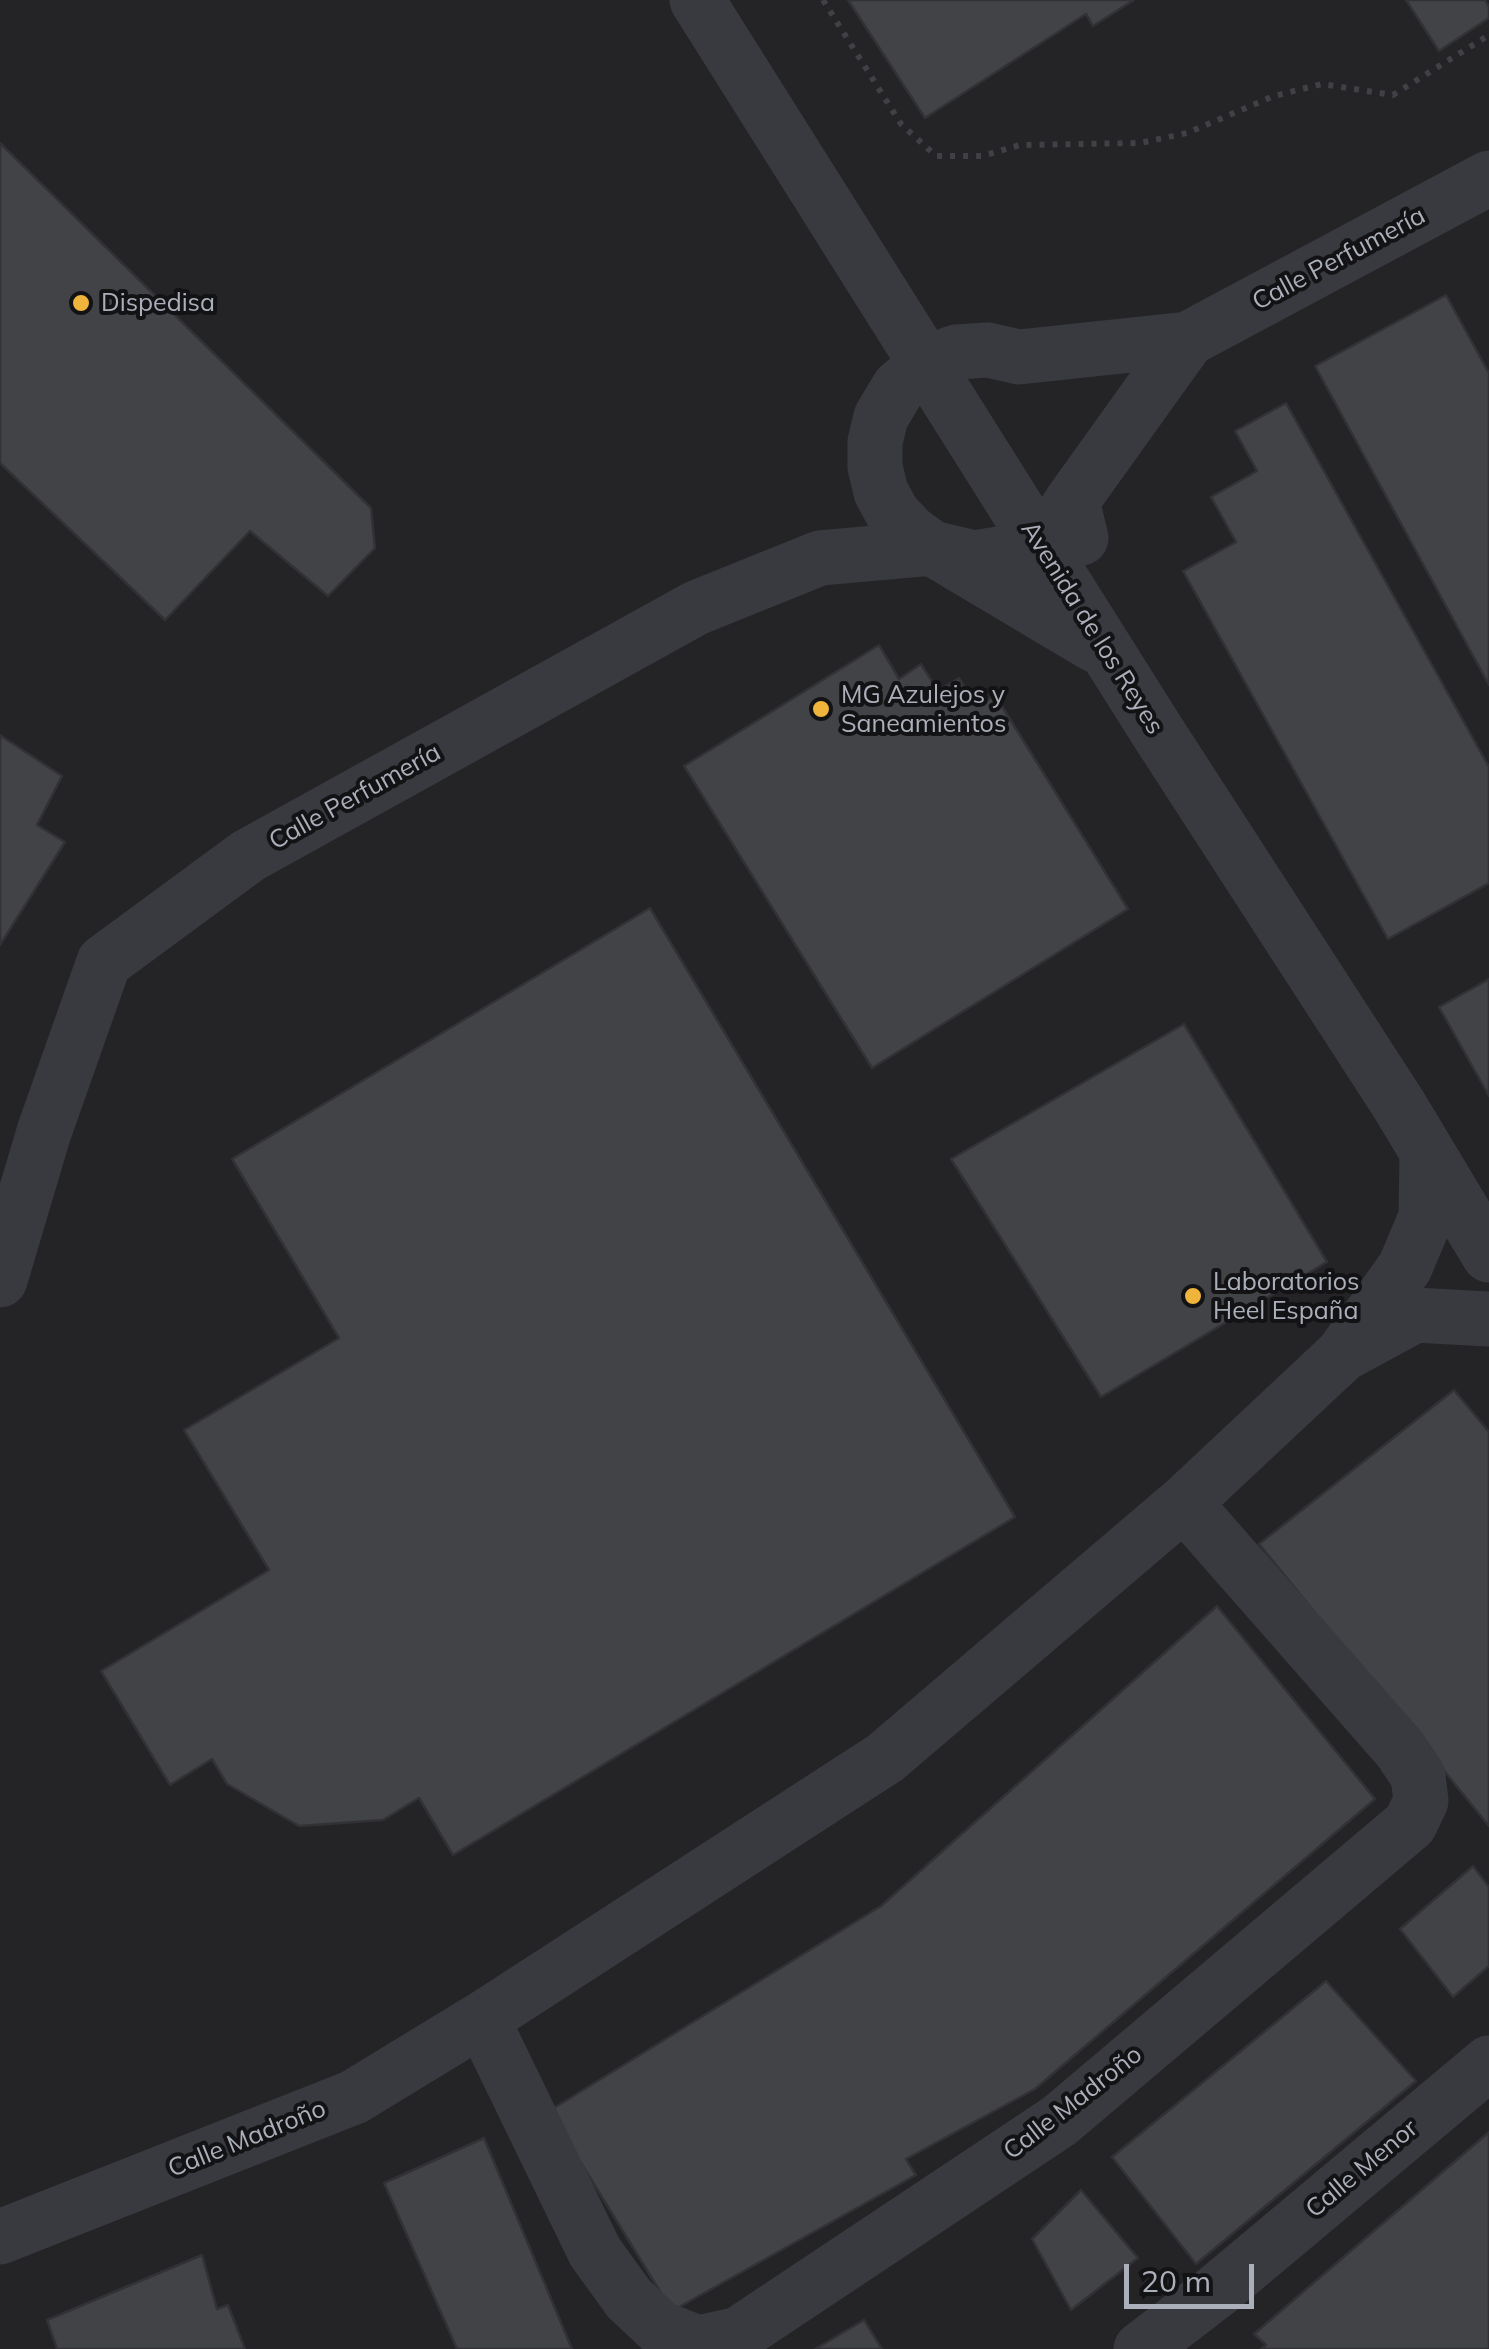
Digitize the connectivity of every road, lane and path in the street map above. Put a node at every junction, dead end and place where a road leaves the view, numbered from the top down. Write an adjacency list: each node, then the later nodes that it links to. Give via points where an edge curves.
1 (698, 0): 5 (street, Avenida de los Reyes)
2 (823, 0): 3 (path, via 902,124 936,156 982,156 1020,145 1140,144 1188,134 1274,96 1322,84 1393,95)
3 (1489, 35)
4 (1489, 178): 6 (street, Calle Perfumería)
5 (873, 278): 7 (street, Avenida de los Reyes); 8 (street, Calle Perfumería)
6 (1188, 339): 7 (street, Calle Perfumería, via 1018,357 956,352); 9 (street, Calle Perfumería)
7 (926, 364): 8 (street, Calle Perfumería, via 899,387); 10 (street, Avenida de los Reyes)
8 (881, 417): 11 (street, Calle Perfumería, via 875,442 881,492 893,514)
9 (1072, 501): 10 (street, Calle Perfumería); 12 (street)
10 (1037, 541): 11 (street, Calle Perfumería, via 996,557); 12 (street, Avenida de los Reyes)
11 (932, 548): 12 (street, Calle Perfumería); 15 (street, Calle Perfumería, via 820,558 696,608 248,856 104,962)
12 (1109, 654): 13 (street, Avenida de los Reyes)
13 (1428, 1154): 14 (street, Avenida de los Reyes); 17 (street, Calle Madroño, via 1426,1216 1405,1267)
14 (1489, 1255)
15 (0, 1280)
16 (1489, 1319): 17 (street, Calle Madroño, via 1415,1314)
17 (1342, 1354): 18 (street, Calle Madroño)
18 (1184, 1503): 19 (street, Calle Madroño, via 885,1758); 19 (street, Calle Madroño, via 1400,1750 1418,1776 1421,1801 1410,1824 1058,2121 739,2334 698,2343 660,2328 595,2252)
19 (482, 2019): 21 (street, Calle Madroño, via 354,2097)
20 (1489, 2063): 22 (street, Calle Menor)
21 (2, 2235)
22 (1141, 2349)

